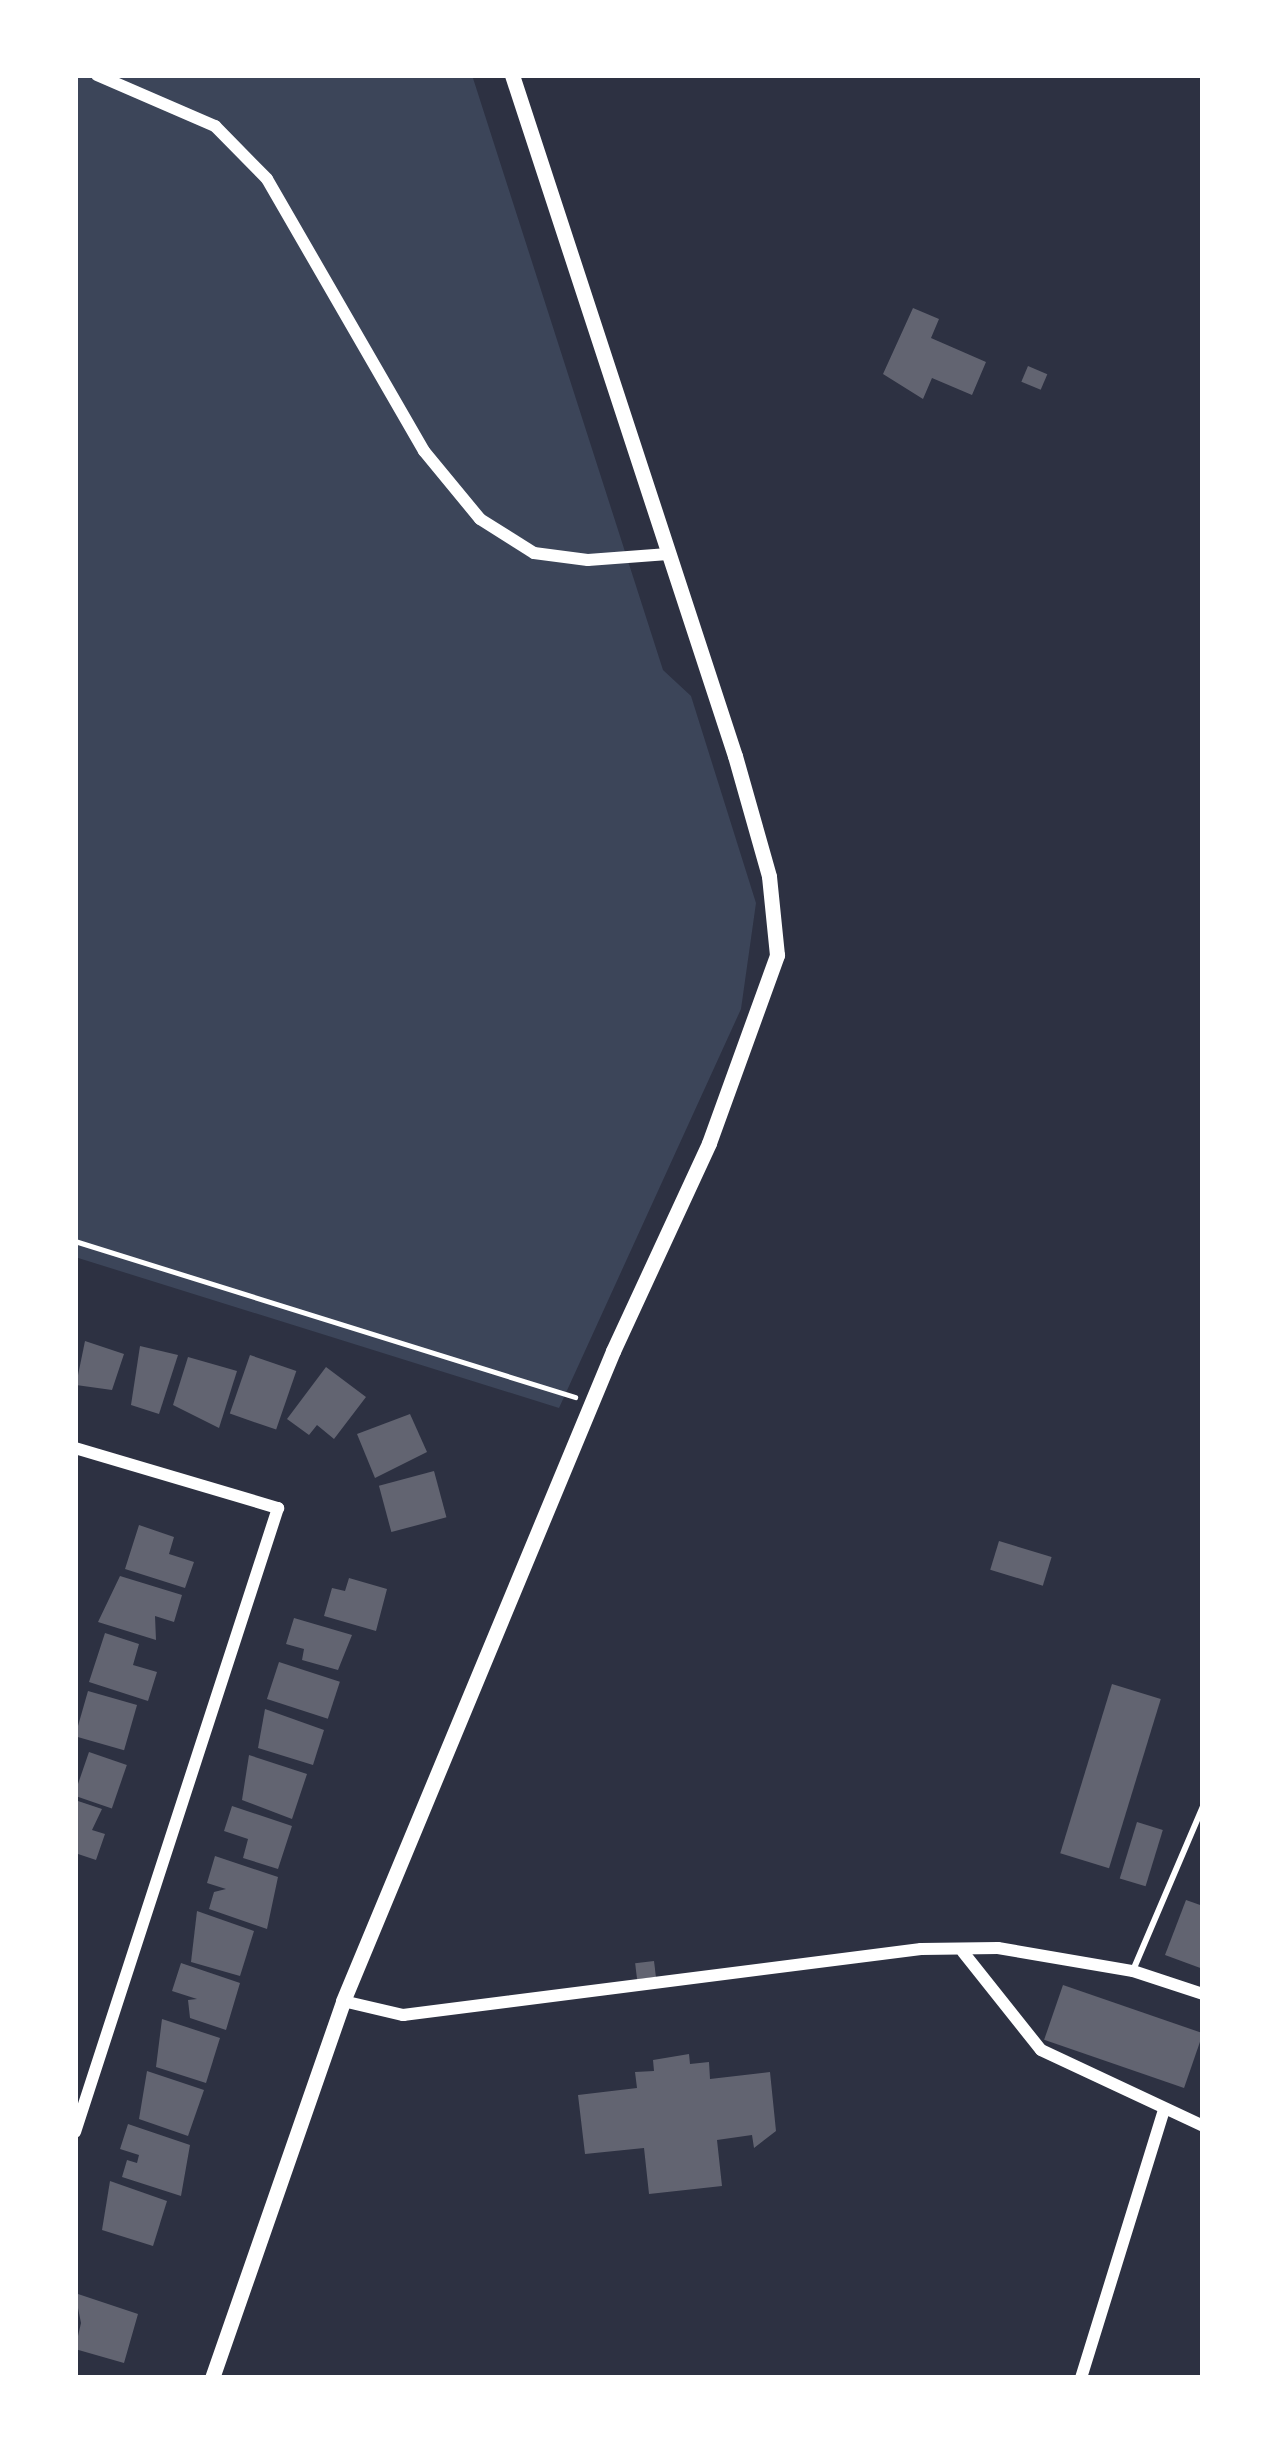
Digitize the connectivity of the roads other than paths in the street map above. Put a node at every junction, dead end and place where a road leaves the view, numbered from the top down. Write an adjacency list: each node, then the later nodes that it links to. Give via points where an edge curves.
1 (97, 75): 3 (street, via 215,126 267,179 424,451 481,519 535,553 588,560)
2 (512, 75): 3 (street)
3 (668, 554): 9 (street, via 769,876 776,955 709,1143)
4 (75, 1448): 12 (street, via 278,1508)
5 (1203, 1806): 7 (lane)
6 (963, 1952): 7 (street, via 1031,1949); 9 (street, via 921,1949 403,2015); 10 (street, via 1041,2050)
7 (1132, 1971): 8 (street)
8 (1203, 1994)
9 (343, 2001): 13 (street)
10 (1164, 2110): 11 (street); 14 (street)
11 (1203, 2126)
12 (75, 2132)
13 (212, 2378)
14 (1081, 2378)

